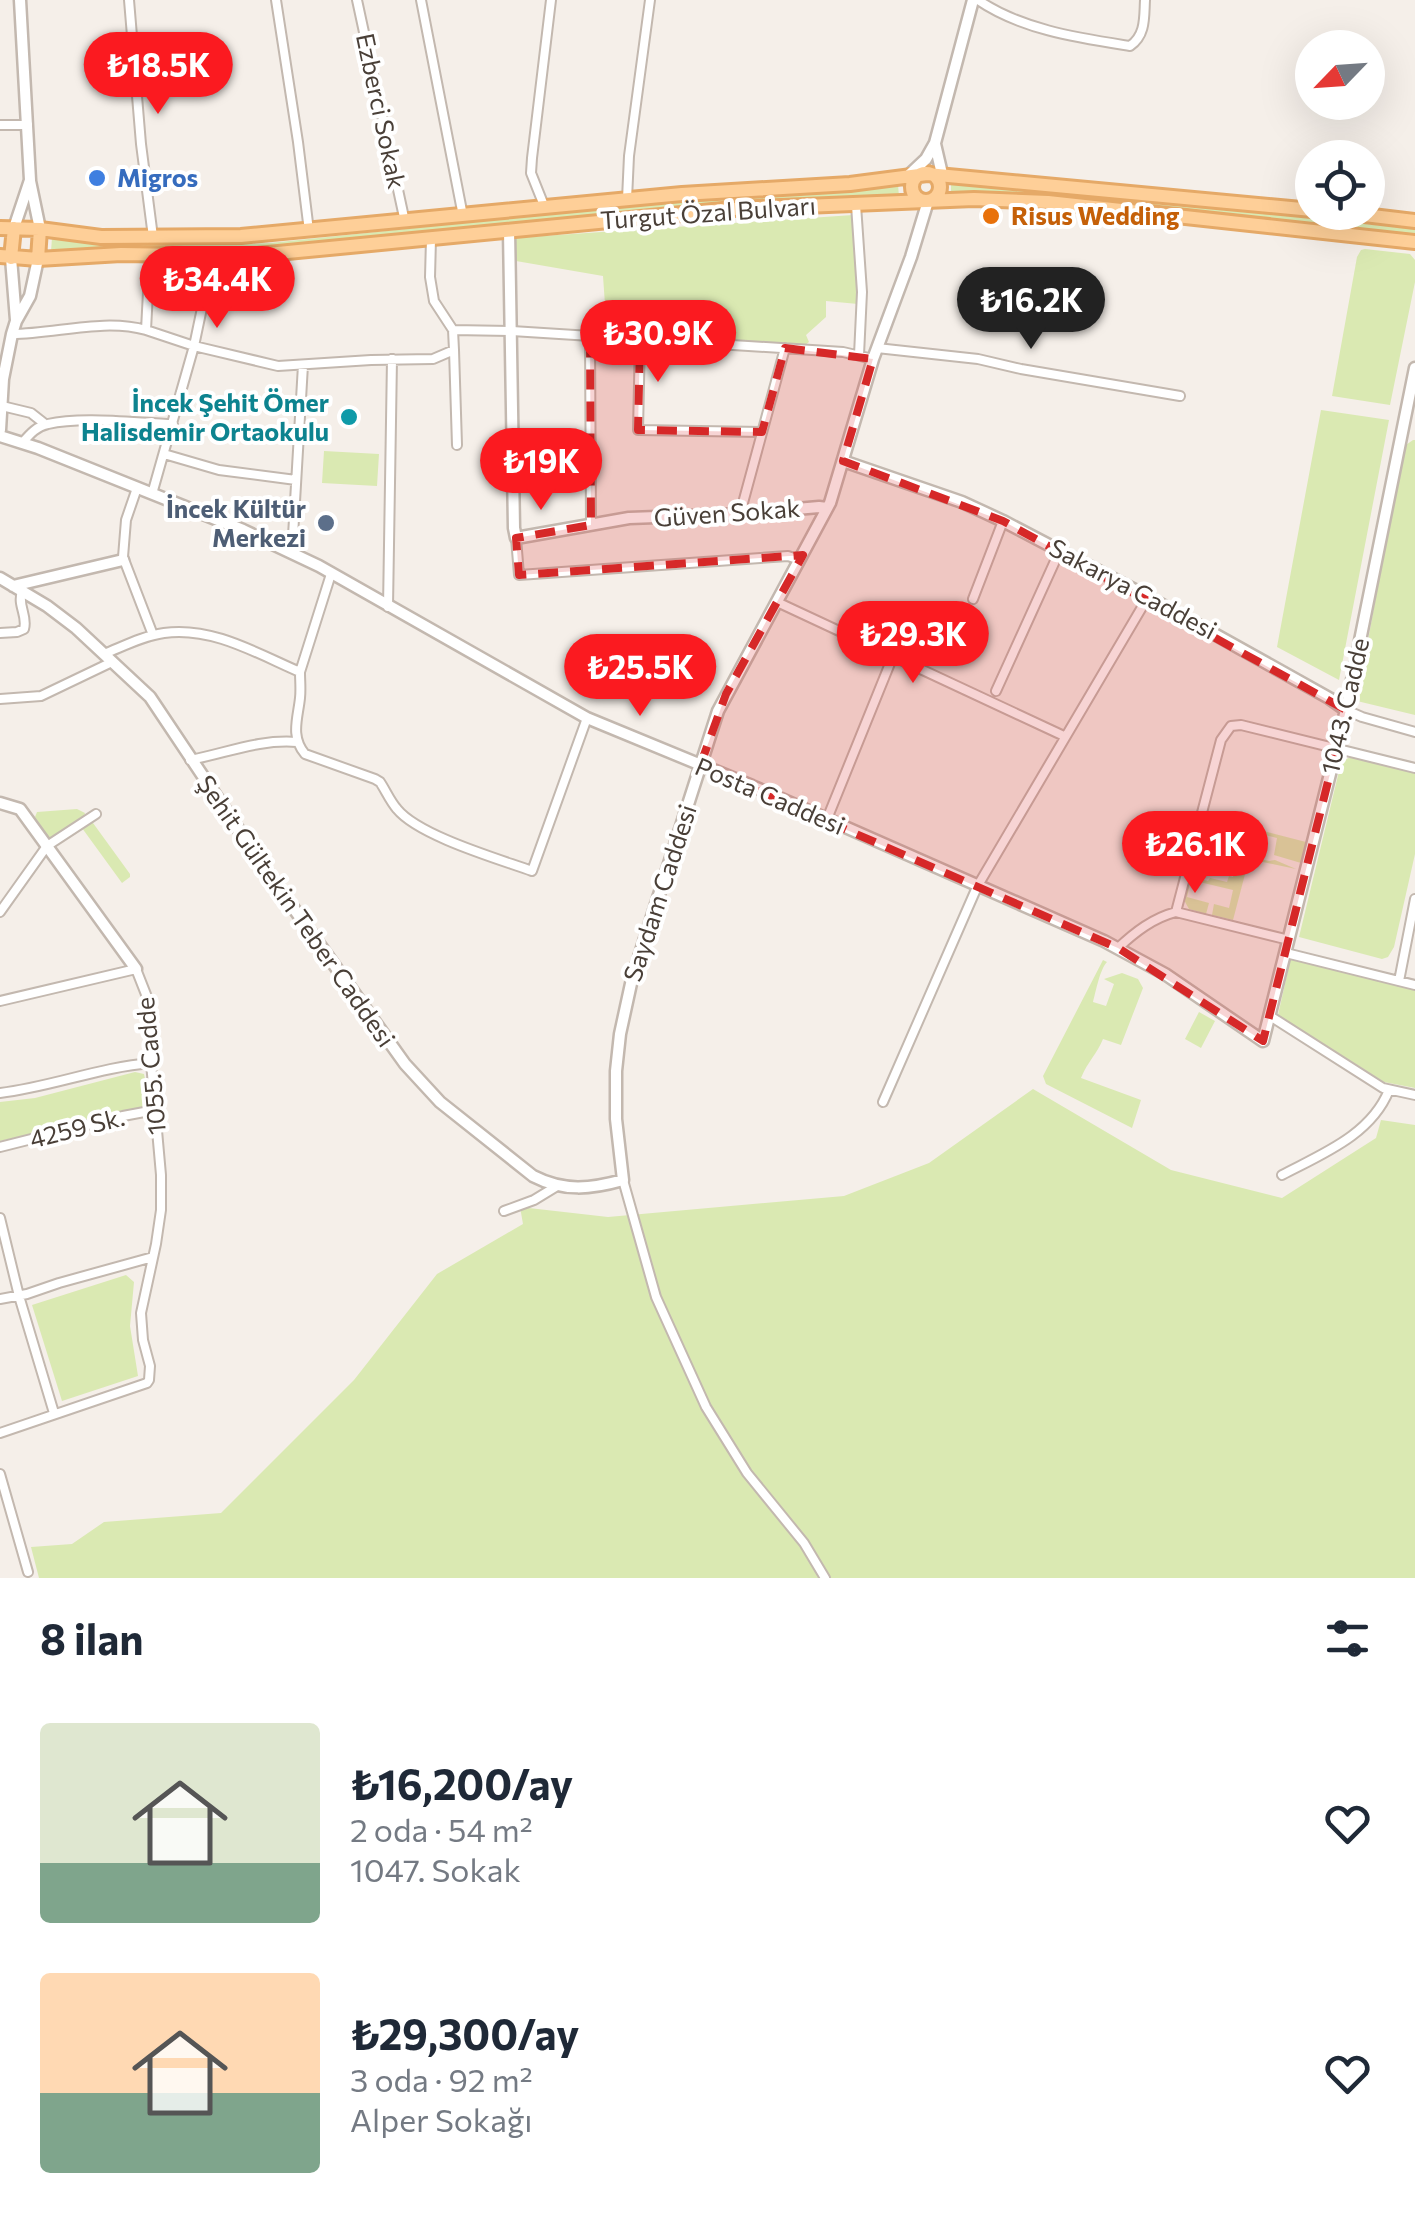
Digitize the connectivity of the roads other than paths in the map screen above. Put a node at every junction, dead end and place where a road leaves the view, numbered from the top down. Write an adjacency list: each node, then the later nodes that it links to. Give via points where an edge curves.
1 (20, 0): 11 (street)
2 (129, 0): 29 (street)
3 (276, 0): 28 (street)
4 (357, 0): 24 (street, Ezberci Sokak)
5 (420, 0): 21 (street)
6 (551, 0): 19 (street, via 531,173)
7 (650, 0): 16 (street)
8 (976, 0): 9 (street, via 1025,24 1130,46 1142,32); 12 (street)
9 (1145, 0)
10 (0, 124): 11 (street)
11 (28, 125): 15 (street)
12 (935, 142): 13 (street); 14 (street)
13 (909, 174): 14 (main road, Turgut Özal Bulvarı); 16 (main road, Turgut Özal Bulvarı)
14 (934, 174): 17 (main road, via 940,186); 17 (main road, via 918,176 912,188); 20 (main road, Turgut Özal Bulvarı)
15 (30, 180): 25 (street); 26 (street)
16 (627, 199): 19 (main road, Turgut Özal Bulvarı)
17 (928, 201): 18 (main road, Turgut Özal Bulvarı); 31 (main road, Turgut Özal Bulvarı, via 1048,202); 46 (street, Saydam Caddesi)
18 (856, 203): 27 (main road, Turgut Özal Bulvarı); 47 (street)
19 (544, 208): 21 (main road, Turgut Özal Bulvarı)
20 (1295, 208)
21 (463, 216): 24 (main road, Turgut Özal Bulvarı)
22 (1385, 217): 23 (main road)
23 (1415, 221)
24 (404, 222): 28 (main road, Turgut Özal Bulvarı)
25 (7, 228): 26 (main road, Turgut Özal Bulvarı); 34 (main road)
26 (40, 229): 29 (main road, Turgut Özal Bulvarı); 35 (main road)
27 (509, 230): 30 (main road, Turgut Özal Bulvarı); 39 (street)
28 (309, 231): 29 (main road, Turgut Özal Bulvarı)
29 (153, 237)
30 (431, 239): 33 (main road, Turgut Özal Bulvarı); 38 (street, via 434,302)
31 (1415, 242)
32 (150, 254): 33 (main road, Turgut Özal Bulvarı); 35 (main road, Turgut Özal Bulvarı); 37 (street)
33 (212, 256): 43 (street)
34 (6, 257): 35 (main road, Turgut Özal Bulvarı); 36 (street)
35 (38, 259): 36 (street)
36 (16, 321): 40 (street)
37 (146, 330): 40 (street, via 106,325); 43 (street)
38 (454, 330): 39 (street); 45 (street)
39 (512, 332): 41 (street); 70 (street)
40 (12, 334): 51 (street)
41 (590, 336): 42 (street); 69 (street)
42 (640, 339): 44 (street); 56 (street, via 638,430)
43 (194, 346): 49 (street, via 278,366); 55 (street)
44 (785, 348): 47 (street); 56 (street)
45 (454, 350): 48 (street, via 433,359); 60 (street)
46 (875, 353): 47 (street); 52 (street, via 978,359); 62 (street, Saydam Caddesi)
47 (859, 354)
48 (392, 359): 49 (street); 81 (street)
49 (303, 365): 63 (street)
50 (1415, 368): 58 (street, 1043. Cadde)
51 (2, 378): 53 (street)
52 (1180, 396)
53 (2, 406): 54 (street); 57 (street)
54 (45, 424): 55 (street); 59 (street)
55 (173, 424): 61 (street)
56 (762, 432): 67 (street)
57 (0, 433): 59 (street, Posta Caddesi)
58 (1409, 434): 89 (street, 1043. Cadde)
59 (23, 442): 64 (street, Posta Caddesi)
60 (457, 445)
61 (164, 454): 63 (street, via 219,470); 65 (street)
62 (843, 460): 66 (street, Saydam Caddesi); 68 (street, Sakarya Caddesi)
63 (296, 480): 72 (street)
64 (136, 488): 65 (street, Posta Caddesi); 73 (street)
65 (152, 494): 72 (street, Posta Caddesi)
66 (828, 508): 67 (street, Güven Sokak); 74 (street, Saydam Caddesi)
67 (740, 514): 69 (street, Güven Sokak)
68 (1004, 521): 71 (street, Sakarya Caddesi); 79 (street)
69 (590, 525): 70 (street, Güven Sokak)
70 (516, 538): 74 (street, via 518,574)
71 (1060, 550): 78 (street, Sakarya Caddesi); 87 (street)
72 (292, 553): 75 (street, Posta Caddesi)
73 (123, 560): 77 (street); 83 (street)
74 (800, 560): 80 (street, Saydam Caddesi)
75 (331, 574): 81 (street, Posta Caddesi); 86 (street)
76 (0, 578): 77 (street, Şehit Gültekin Teber Caddesi)
77 (17, 589): 82 (street, via 25,627); 85 (street, Şehit Gültekin Teber Caddesi)
78 (1148, 596): 89 (street, Sakarya Caddesi); 92 (street)
79 (973, 599)
80 (777, 602): 84 (street); 96 (street, Saydam Caddesi, via 718,710)
81 (388, 606): 90 (street, Posta Caddesi)
82 (0, 632)
83 (153, 635): 85 (street); 86 (street, via 208,636)
84 (893, 656): 92 (street); 100 (street)
85 (108, 658): 88 (street, via 41,696); 95 (street, Şehit Gültekin Teber Caddesi, via 150,697)
86 (300, 672): 93 (street)
87 (996, 691)
88 (0, 699)
89 (1346, 710): 91 (street, Sakarya Caddesi); 94 (street, 1043. Cadde)
90 (586, 718): 93 (street, via 532,870 416,824 380,782 312,758); 96 (street, Posta Caddesi)
91 (1415, 732)
92 (1064, 736): 102 (street)
93 (297, 742): 95 (street, via 248,744)
94 (1336, 750): 97 (street); 105 (street, via 1241,725 1227,729); 106 (street, 1043. Cadde)
95 (190, 760): 124 (street, Şehit Gültekin Teber Caddesi, via 405,1064 469,1126 533,1176)
96 (700, 766): 100 (street, Posta Caddesi); 123 (street, Saydam Caddesi, via 620,1034 616,1118)
97 (1415, 768)
98 (0, 803): 101 (street, 1055. Cadde, via 20,809)
99 (96, 814): 101 (street)
100 (827, 819): 102 (street, Posta Caddesi)
101 (47, 846): 104 (street); 109 (street, 1055. Cadde)
102 (977, 887): 107 (street, Posta Caddesi); 119 (street)
103 (1415, 899): 110 (street)
104 (0, 912)
105 (1176, 912): 106 (street); 107 (street, via 1147,924)
106 (1289, 940): 108 (street, 1043. Cadde)
107 (1118, 948): 114 (street, Posta Caddesi)
108 (1286, 953): 110 (street); 113 (street, 1043. Cadde)
109 (136, 968): 112 (street); 115 (street, 1055. Cadde, via 149,1002)
110 (1399, 981): 111 (street)
111 (1415, 985)
112 (0, 1000)
113 (1270, 1016): 114 (street, 1043. Cadde); 116 (street)
114 (1263, 1041)
115 (151, 1064): 117 (street); 120 (street, 1055. Cadde)
116 (1389, 1090): 118 (street); 122 (street, via 1380,1110 1350,1137)
117 (0, 1093)
118 (1415, 1095)
119 (883, 1102)
120 (155, 1110): 121 (street, 4259 Sk.); 127 (street, 1055. Cadde, via 161,1195)
121 (0, 1147)
122 (1282, 1175)
123 (623, 1180): 124 (street, via 584,1189); 134 (street, Saydam Caddesi, via 656,1297 692,1380 736,1456)
124 (557, 1186): 125 (street)
125 (504, 1211)
126 (0, 1218): 128 (street)
127 (153, 1256): 128 (street); 130 (street, 1055. Cadde, via 142,1313 149,1380)
128 (19, 1296): 129 (street); 130 (street)
129 (0, 1299)
130 (54, 1414): 131 (street)
131 (0, 1432)
132 (0, 1474): 133 (street)
133 (28, 1572)
134 (826, 1578)

